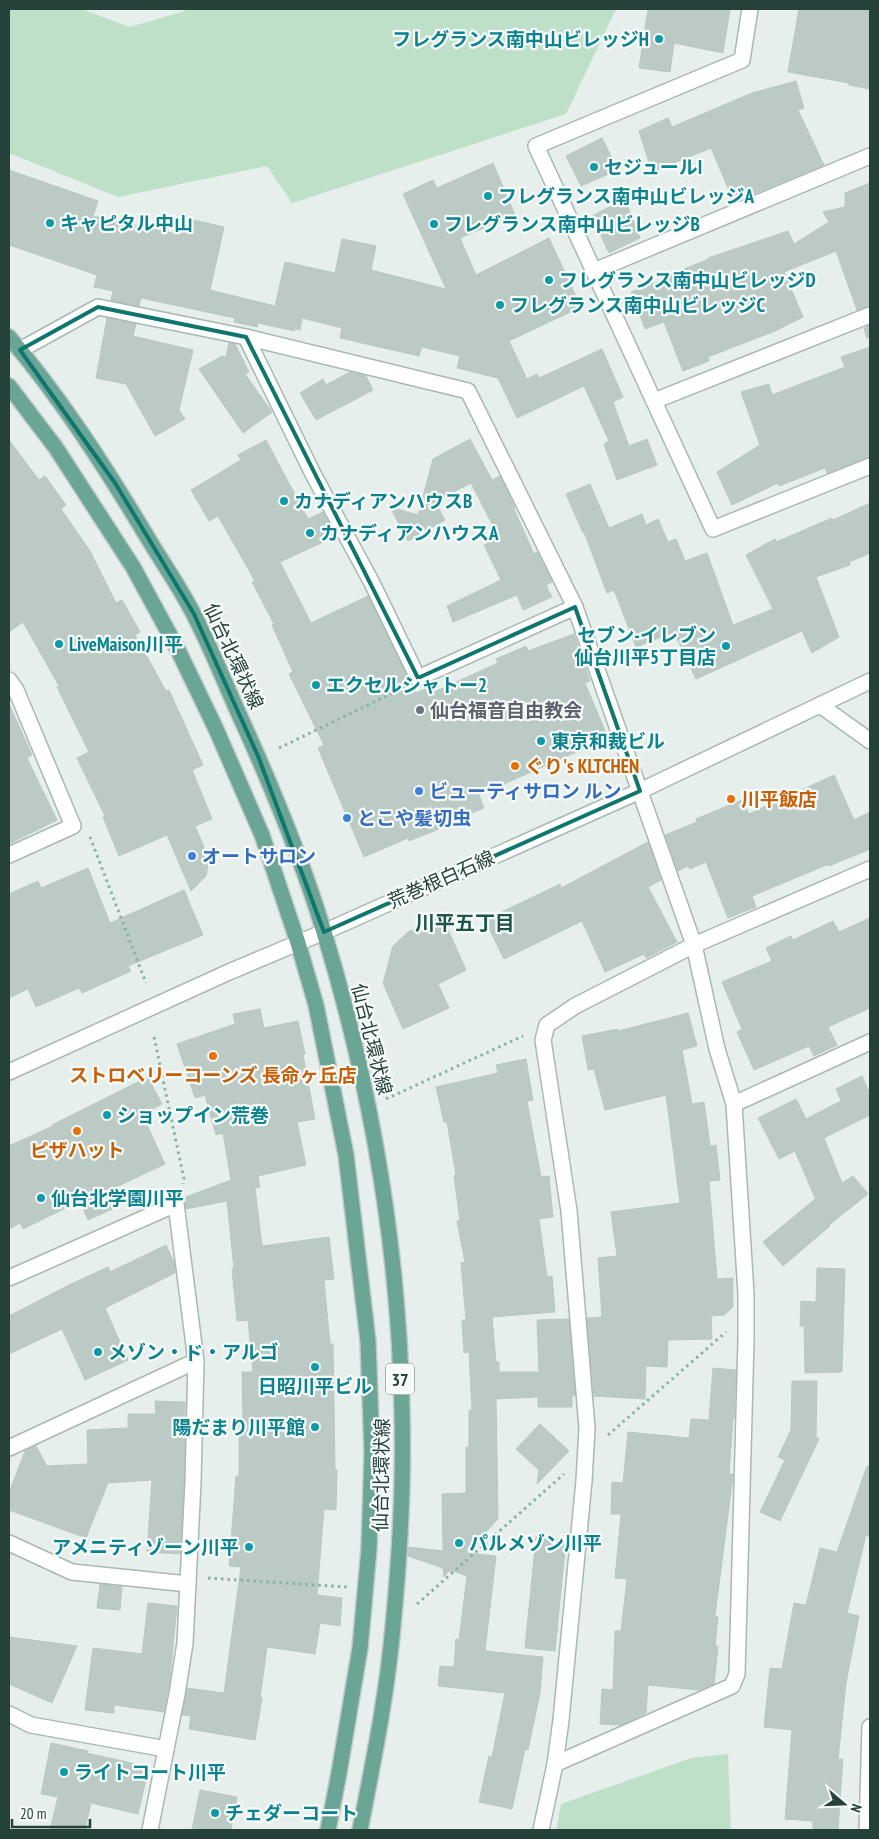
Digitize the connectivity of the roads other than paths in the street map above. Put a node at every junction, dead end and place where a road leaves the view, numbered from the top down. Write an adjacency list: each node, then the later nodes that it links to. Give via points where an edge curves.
1 (750, 9): 3 (street, via 742,60 536,146)
2 (870, 156): 3 (street)
3 (594, 271): 9 (street)
4 (870, 315): 9 (street)
5 (9, 337): 7 (main road, 仙台北環状線 / 37)
6 (246, 337): 7 (street, via 98,307); 11 (street, via 468,391); 11 (street, via 418,678)
7 (20, 350): 19 (main road, 仙台北環状線 / 37, via 115,483 194,614 258,756)
8 (9, 386): 20 (main road, 仙台北環状線 / 37, via 56,448 128,559 177,648 262,835)
9 (654, 401): 10 (street, via 713,529)
10 (870, 466)
11 (575, 607): 16 (street)
12 (870, 681): 14 (street, 荒巻根白石線)
13 (11, 688): 17 (street, via 73,826)
14 (820, 706): 15 (street); 16 (street, 荒巻根白石線)
15 (870, 741)
16 (640, 791): 19 (street, 荒巻根白石線); 21 (street)
17 (9, 856)
18 (870, 869): 21 (street)
19 (324, 932): 20 (street, 荒巻根白石線); 37 (main road, 仙台北環状線 / 37, via 372,1120 398,1318 402,1411 401,1514 393,1629 380,1727)
20 (298, 943): 23 (street, 荒巻根白石線); 36 (main road, 仙台北環状線 / 37, via 316,1005 346,1155 368,1341 372,1452 369,1549 360,1648)
21 (694, 945): 24 (street, via 717,1048); 34 (street, via 575,1006 547,1025 544,1040 569,1211 587,1428 561,1720)
22 (870, 1042): 24 (street)
23 (9, 1072)
24 (734, 1104): 34 (street, via 746,1340 737,1674 732,1686)
25 (9, 1278): 26 (street, via 176,1204)
26 (196, 1361): 27 (street); 29 (street)
27 (9, 1448)
28 (9, 1542): 29 (street, via 72,1572)
29 (188, 1580): 33 (street, via 185,1643)
30 (9, 1714): 33 (street, via 31,1725)
31 (870, 1727): 32 (street)
32 (870, 1738): 39 (street)
33 (166, 1749): 35 (street)
34 (554, 1764): 38 (street)
35 (150, 1830)
36 (328, 1830)
37 (360, 1830)
38 (541, 1830)
39 (867, 1830)

